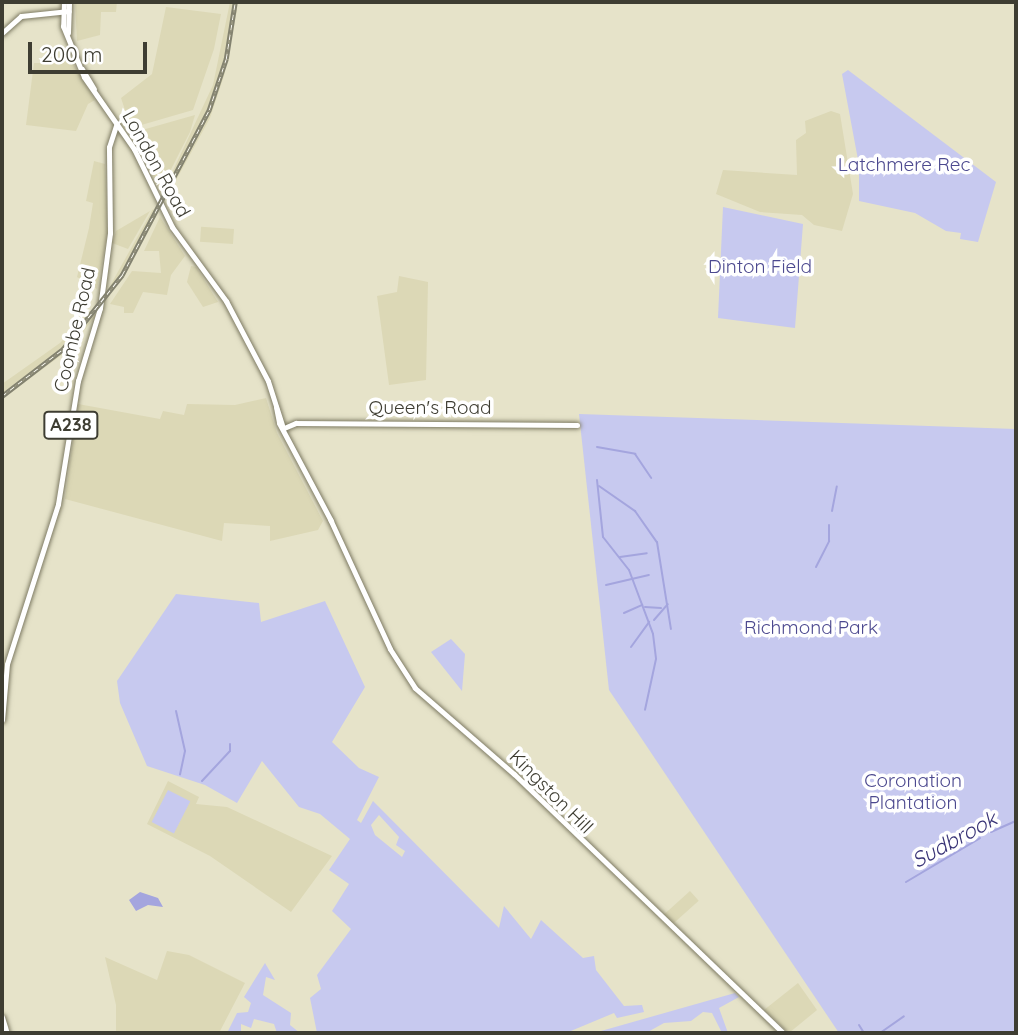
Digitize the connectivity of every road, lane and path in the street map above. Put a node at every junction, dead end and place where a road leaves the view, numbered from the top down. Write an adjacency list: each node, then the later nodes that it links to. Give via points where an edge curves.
1 (64, 2): 3 (main road, London Road)
2 (69, 2): 3 (main road, London Road)
3 (65, 13): 4 (main road, via 21,16); 5 (main road, London Road, via 68,36 82,69)
4 (2, 33)
5 (117, 123): 6 (main road, London Road, via 159,206 193,253 200,253); 9 (main road, Coombe Road / A238, via 109,147 110,233 100,308 78,380 58,504 7,664)
6 (199, 261): 8 (main road, Kingston Hill, via 245,336)
7 (577, 425): 8 (main road, Queen's Road)
8 (283, 426): 12 (main road, Kingston Hill, via 415,688 510,771)
9 (2, 720)
10 (2, 1017): 11 (main road)
11 (7, 1033)
12 (783, 1033)

